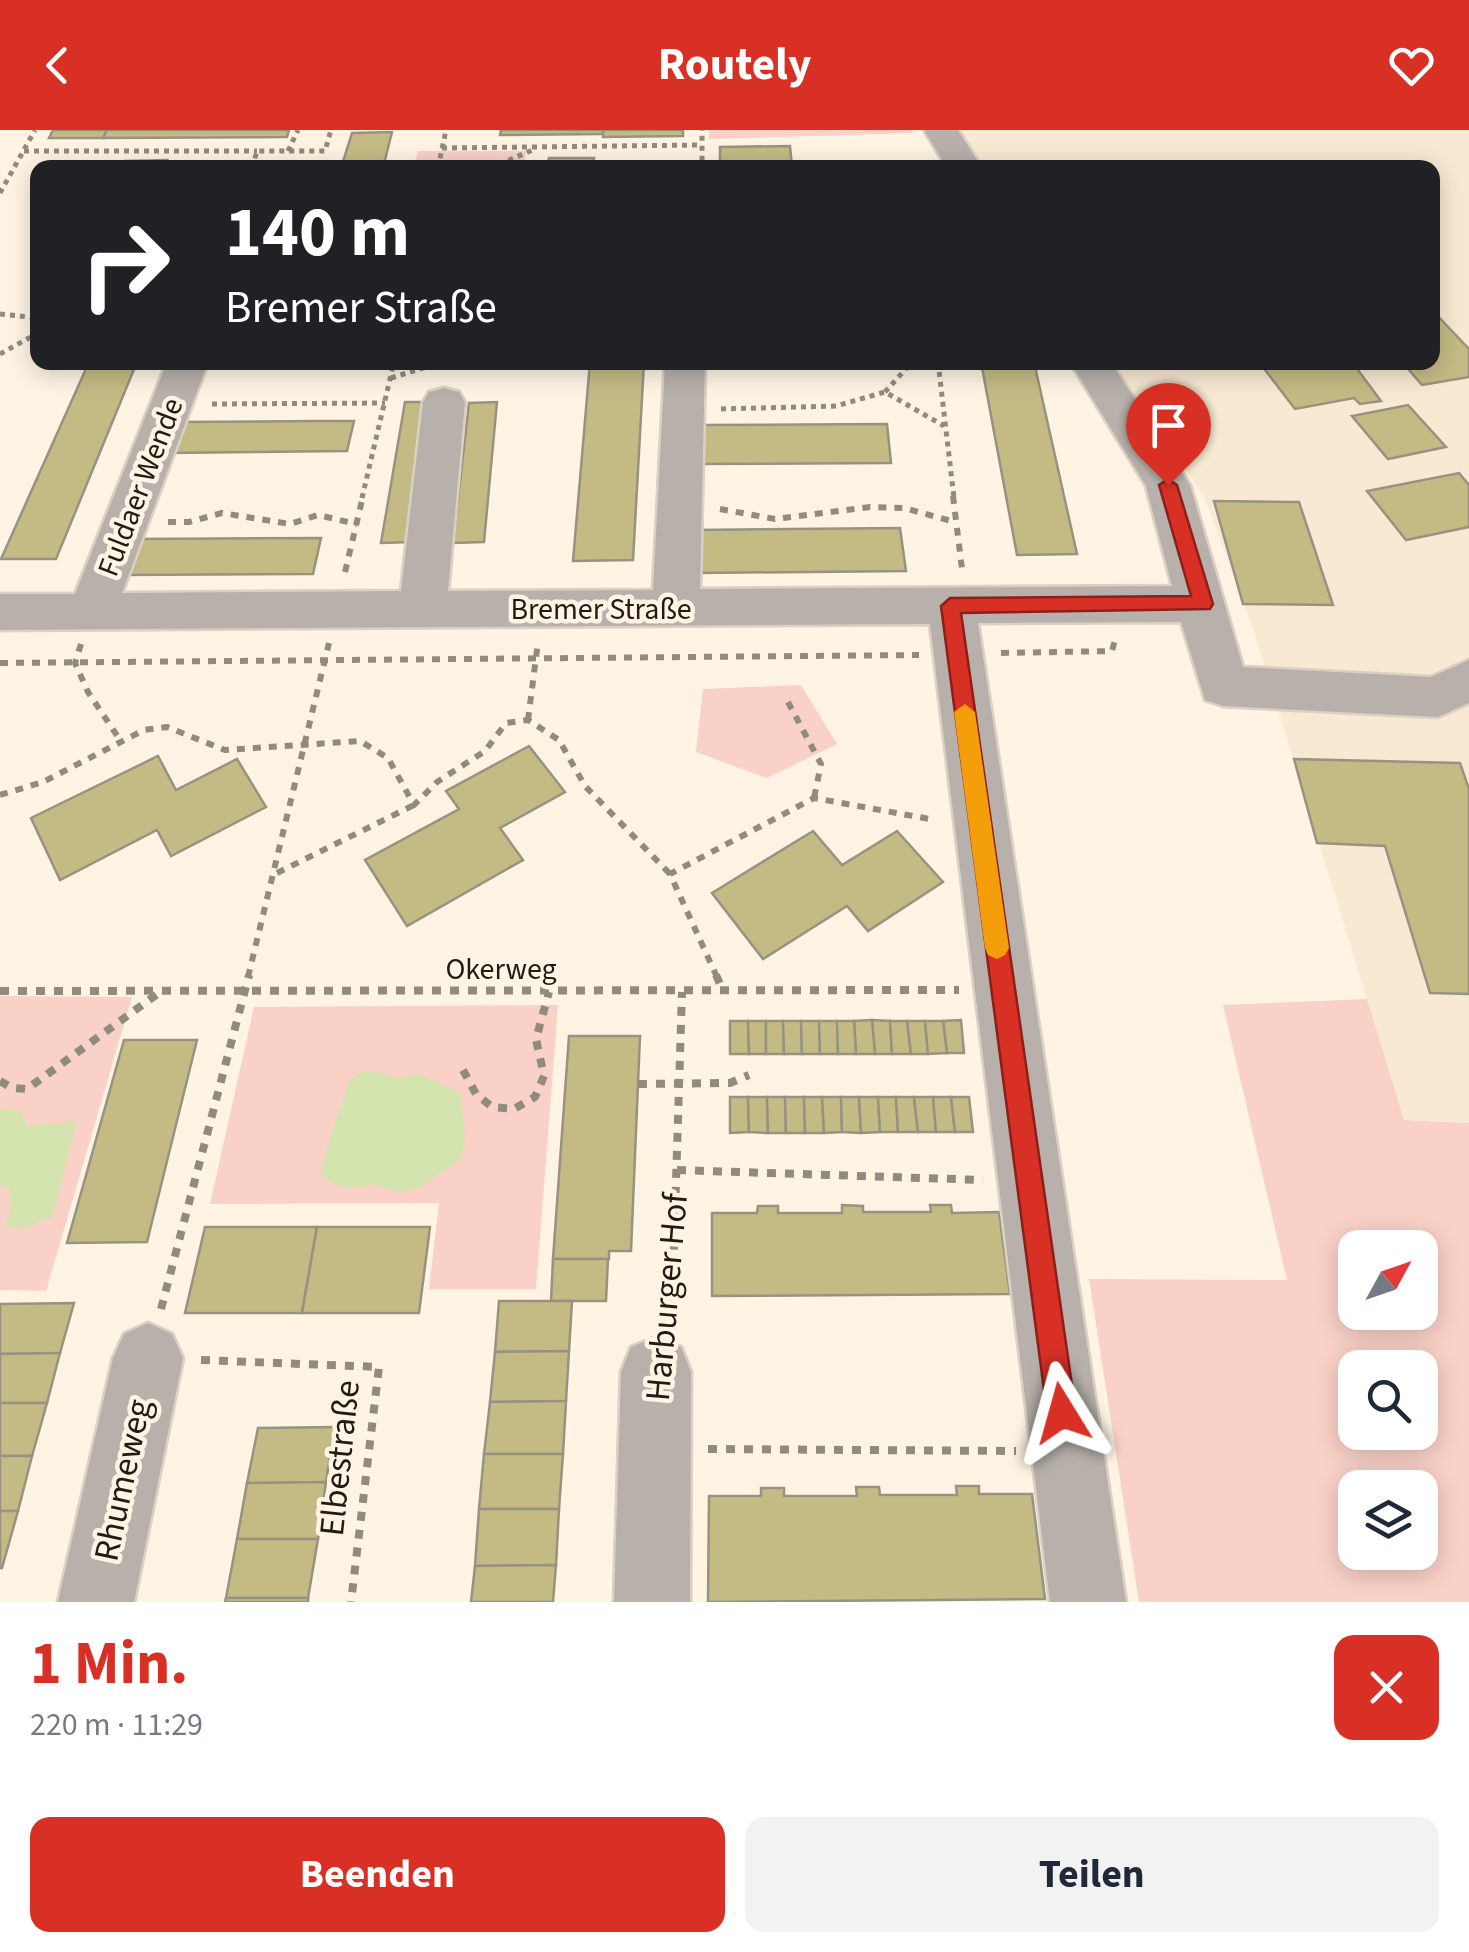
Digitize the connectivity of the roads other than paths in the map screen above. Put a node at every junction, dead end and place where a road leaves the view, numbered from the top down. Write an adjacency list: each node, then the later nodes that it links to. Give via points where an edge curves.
1 (941, 130): 2 (street)
2 (961, 160)
3 (185, 370): 11 (street, Fuldaer Wende)
4 (685, 370): 8 (street)
5 (1095, 370): 7 (street, via 1168,485)
6 (443, 382): 9 (street)
7 (1203, 604): 12 (street, Bremer Straße); 13 (street, via 1223,686 1438,697)
8 (676, 608): 9 (street, Bremer Straße); 12 (street, Bremer Straße)
9 (423, 609): 11 (street, Bremer Straße)
10 (0, 612): 11 (street, Bremer Straße)
11 (91, 612)
12 (958, 622): 18 (street)
13 (1469, 679)
14 (148, 1358): 16 (street, Rhumeweg)
15 (656, 1372): 17 (street, Harburger Hof)
16 (96, 1602)
17 (652, 1602)
18 (1088, 1602)

